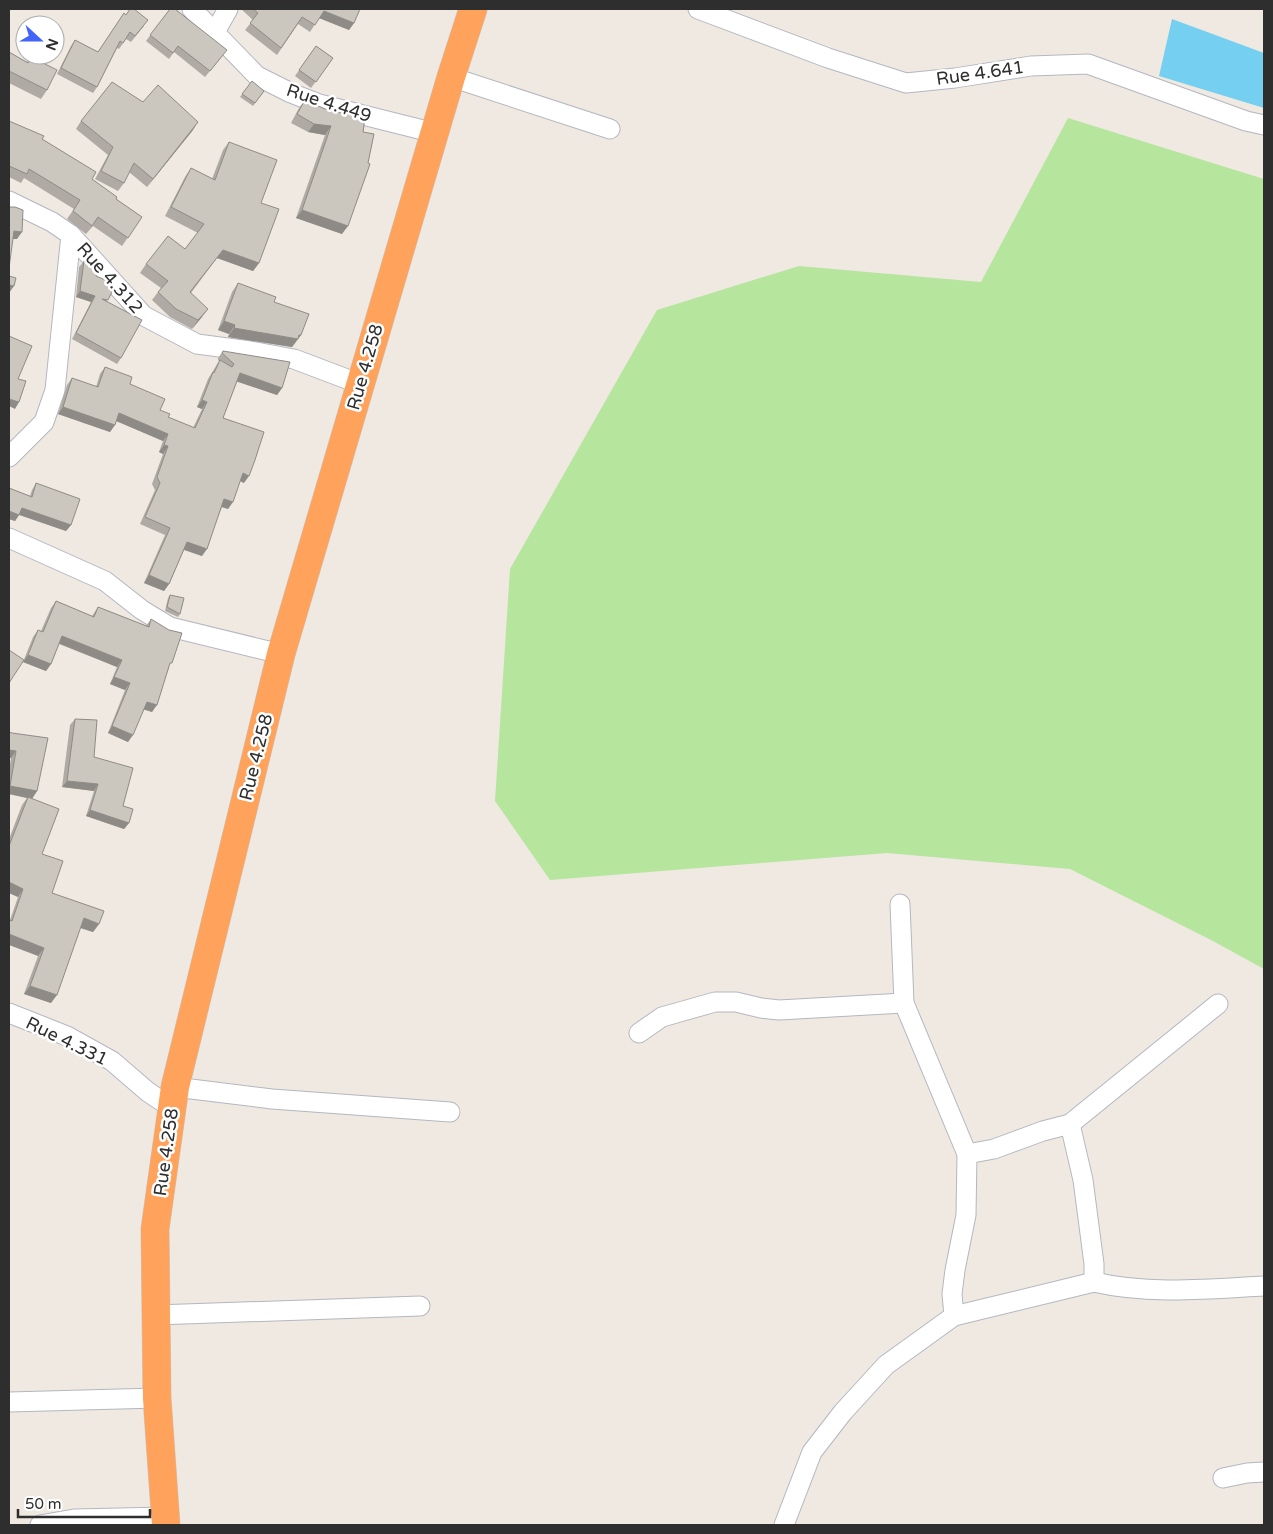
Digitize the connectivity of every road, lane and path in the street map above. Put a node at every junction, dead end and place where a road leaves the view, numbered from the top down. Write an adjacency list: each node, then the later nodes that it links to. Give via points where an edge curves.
1 (192, 9): 5 (street, Rue 4.449)
2 (228, 9): 5 (street)
3 (473, 9): 6 (highway, Rue 4.258)
4 (698, 9): 7 (street, Rue 4.641, via 828,58 906,83 1030,66 1088,64)
5 (215, 32): 9 (street, Rue 4.449, via 257,76 291,93 319,104)
6 (451, 77): 8 (street); 9 (highway, Rue 4.258)
7 (1264, 125)
8 (610, 129)
9 (435, 134): 12 (highway, Rue 4.258)
10 (9, 201): 11 (street, Rue 4.312, via 52,222)
11 (70, 235): 12 (street, Rue 4.312, via 144,316 197,344 294,359); 13 (street, via 55,390 44,422)
12 (360, 384): 15 (highway, Rue 4.258)
13 (9, 457)
14 (9, 538): 15 (street, via 105,581 170,627)
15 (281, 654): 21 (highway, Rue 4.258)
16 (900, 904): 17 (street)
17 (904, 1003): 20 (street, via 779,1010 736,1002 715,1002 662,1017); 24 (street)
18 (1218, 1004): 23 (street)
19 (9, 1013): 21 (street, Rue 4.331, via 68,1036 112,1061 148,1092)
20 (639, 1033)
21 (173, 1097): 22 (street, via 272,1099); 28 (highway, Rue 4.258, via 155,1229)
22 (450, 1112)
23 (1070, 1124): 24 (street, via 994,1149); 25 (street, via 1083,1180)
24 (967, 1154): 29 (street, via 966,1216 954,1270)
25 (1094, 1282): 26 (street, via 1115,1287 1181,1290); 29 (street)
26 (1264, 1286)
27 (420, 1306): 28 (street)
28 (155, 1315): 30 (highway, Rue 4.258)
29 (954, 1316): 36 (street, via 886,1365 843,1412 812,1452)
30 (157, 1398): 31 (street); 34 (highway, Rue 4.258)
31 (9, 1402)
32 (1264, 1472): 33 (street)
33 (1223, 1478)
34 (166, 1521): 35 (street, via 74,1519)
35 (40, 1525)
36 (784, 1525)

